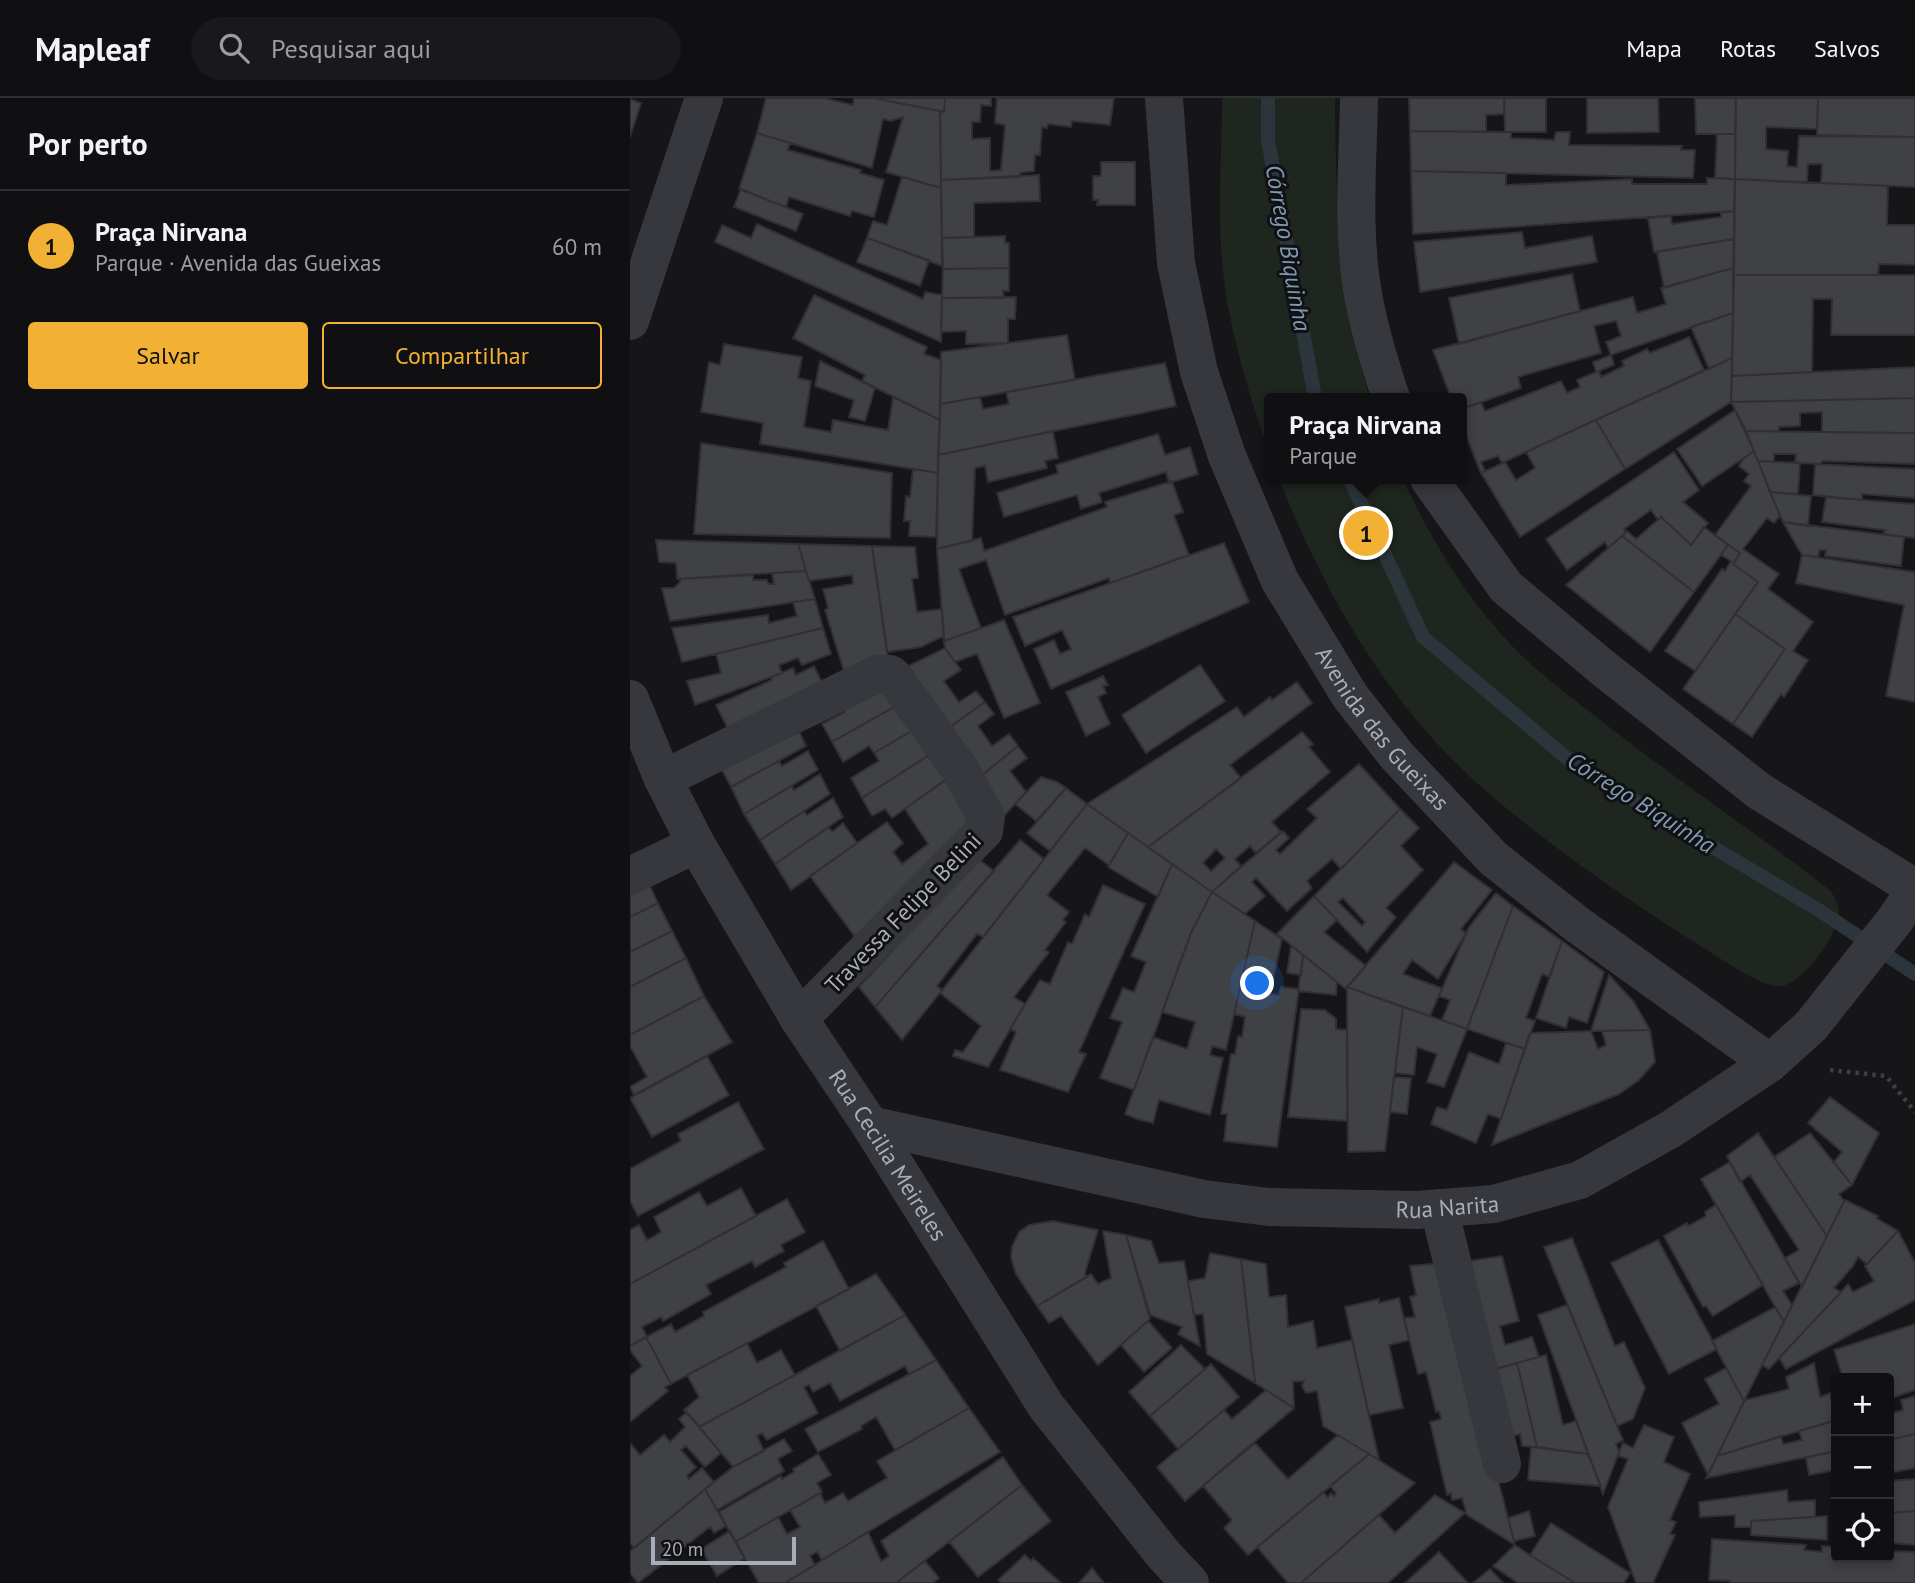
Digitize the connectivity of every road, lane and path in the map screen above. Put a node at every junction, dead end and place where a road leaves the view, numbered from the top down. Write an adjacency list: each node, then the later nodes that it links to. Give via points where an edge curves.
1 (704, 98): 4 (street)
2 (1164, 98): 13 (street, Avenida das Gueixas, via 1176,263 1199,372 1227,456 1280,582 1350,696 1397,756 1494,859)
3 (1359, 98): 5 (street, via 1357,213 1362,286)
4 (630, 321)
5 (1389, 393)
6 (1433, 484): 11 (street, via 1506,587 1759,791)
7 (630, 702): 8 (street, Rua Cecilia Meireles)
8 (663, 779): 9 (street, Rua Cecilia Meireles); 12 (street, Travessa Felipe Belini, via 877,674 890,674 961,771 984,811 986,824 975,843)
9 (696, 844): 10 (street); 12 (street, Rua Cecilia Meireles)
10 (630, 876)
11 (1908, 899): 13 (street, Rua Narita, via 1811,1026)
12 (799, 1019): 15 (street, Rua Cecilia Meireles)
13 (1770, 1063): 14 (path, via 1886,1076); 16 (street, Rua Narita, via 1671,1129 1580,1180 1494,1204)
14 (1915, 1112)
15 (870, 1125): 16 (street, Rua Narita, via 1203,1199 1269,1207); 18 (street, Rua Cecilia Meireles, via 1046,1406)
16 (1439, 1209): 17 (street)
17 (1502, 1464)
18 (1190, 1583)

